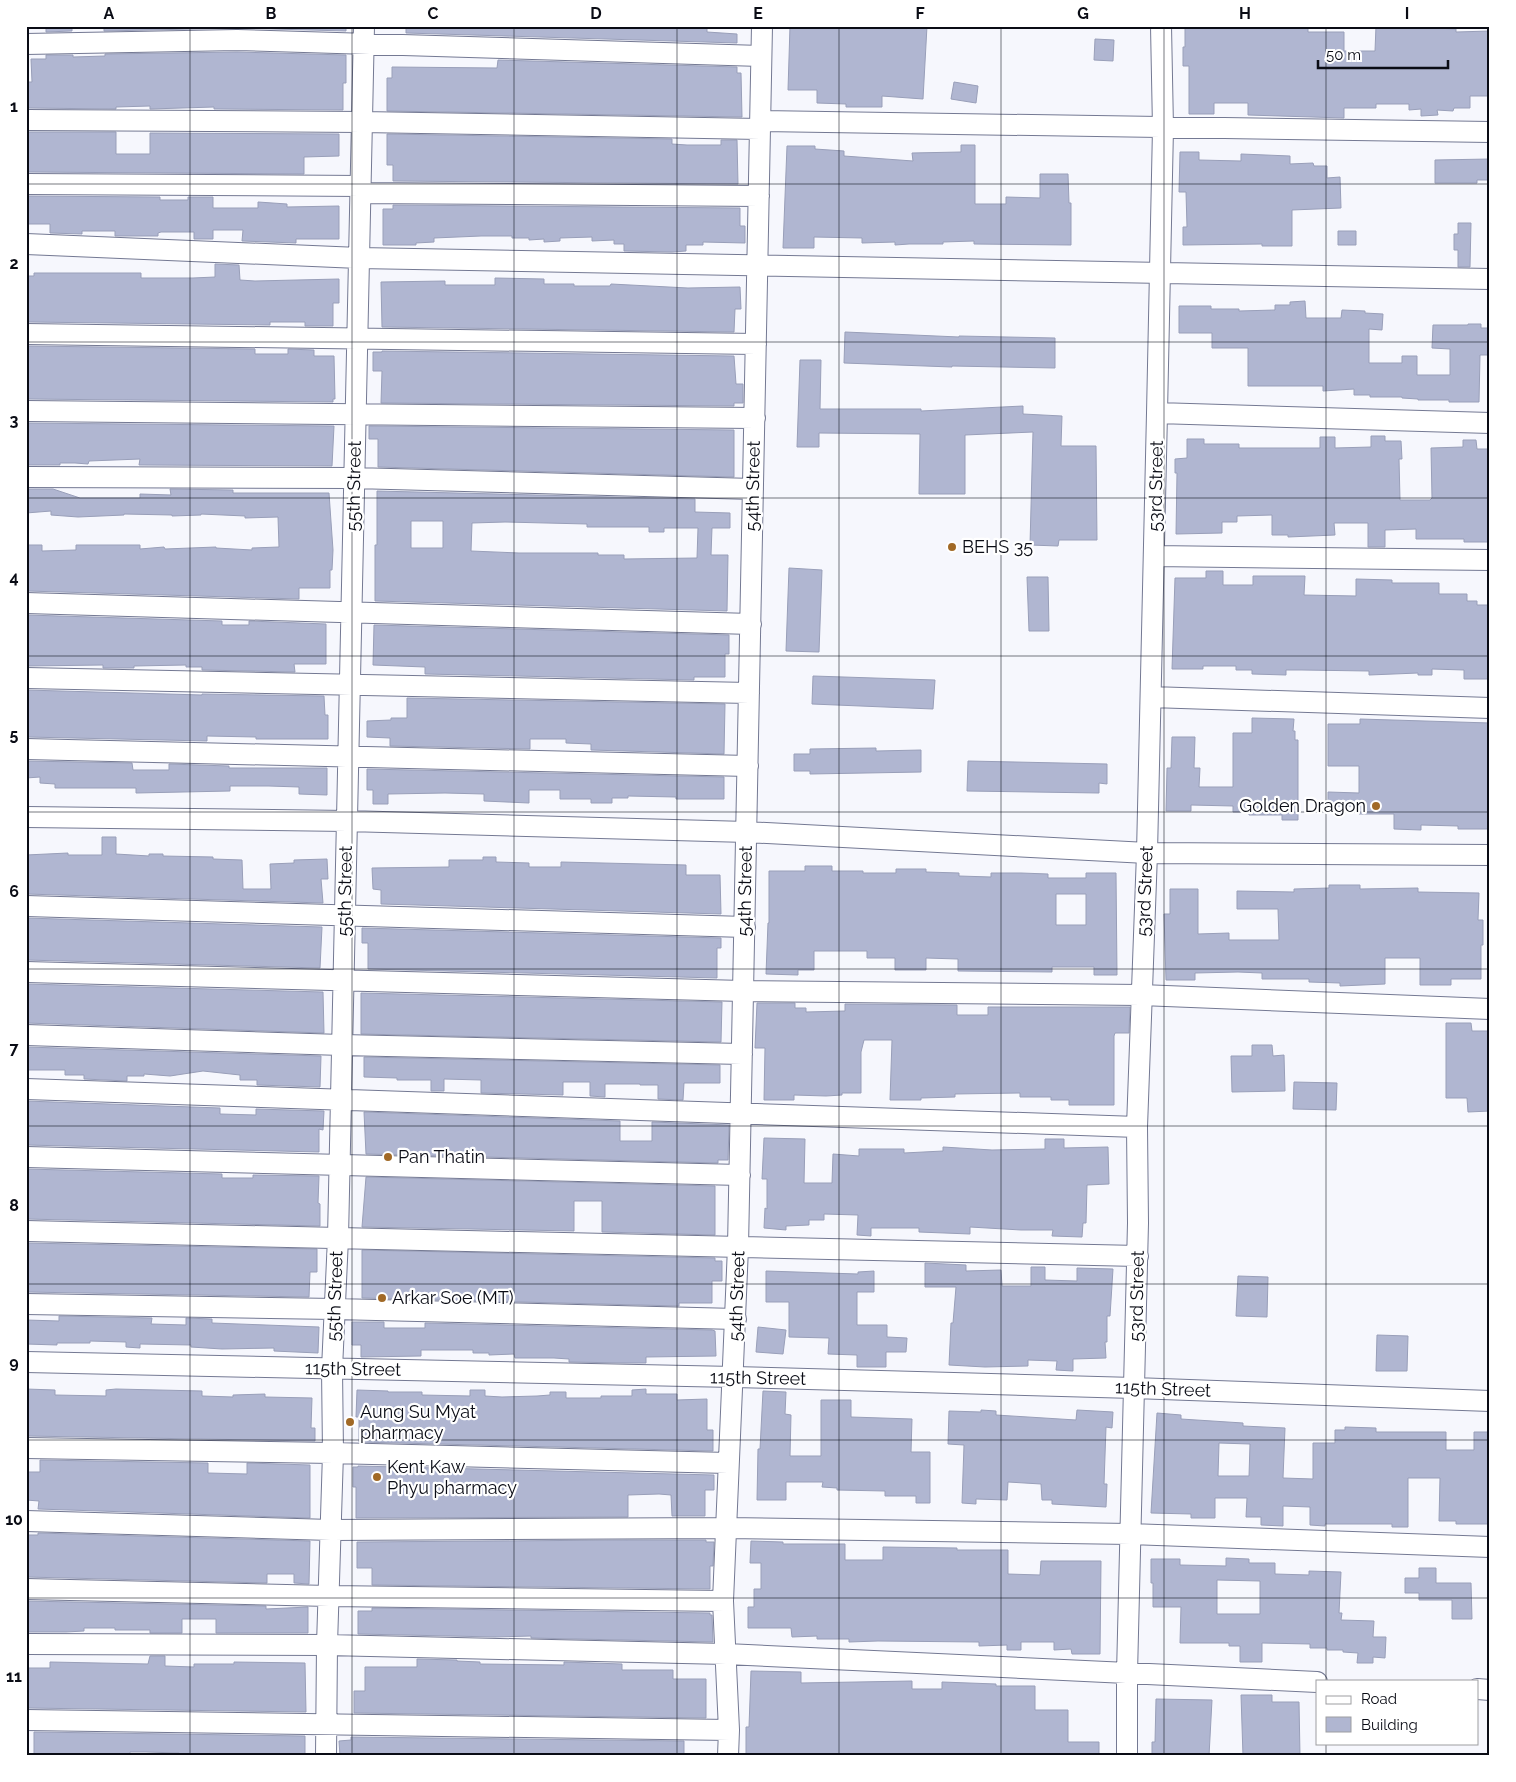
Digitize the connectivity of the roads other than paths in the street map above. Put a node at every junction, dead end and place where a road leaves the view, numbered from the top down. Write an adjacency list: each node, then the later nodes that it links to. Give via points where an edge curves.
1 (762, 26): 5 (street, 54th Street)
2 (1161, 26): 9 (street, 53rd Street)
3 (364, 35): 4 (street); 5 (street); 7 (street, 55th Street)
4 (26, 44)
5 (761, 56): 8 (street, 54th Street)
6 (26, 120): 7 (street)
7 (362, 122): 8 (street, via 760,129); 12 (street, 55th Street)
8 (760, 122): 9 (street); 13 (street, 54th Street)
9 (1163, 128): 10 (street); 17 (street, 53rd Street)
10 (1490, 132)
11 (26, 184): 12 (street)
12 (361, 186): 13 (street, via 360,193); 15 (street, 55th Street)
13 (759, 196): 16 (street, 54th Street)
14 (26, 244): 15 (street)
15 (359, 258): 16 (street); 20 (street, 55th Street)
16 (758, 266): 17 (street); 21 (street, 54th Street)
17 (1160, 274): 18 (street); 23 (street, 53rd Street)
18 (1490, 279)
19 (26, 334): 20 (street)
20 (357, 339): 21 (street); 24 (street, 55th Street)
21 (756, 344): 25 (street, 54th Street)
22 (26, 411): 24 (street)
23 (1157, 413): 26 (street); 30 (street, 53rd Street)
24 (356, 414): 25 (street); 28 (street, 55th Street)
25 (755, 418): 29 (street, 54th Street)
26 (1490, 423)
27 (26, 477): 28 (street)
28 (354, 478): 29 (street); 33 (street, 55th Street)
29 (753, 490): 34 (street, 54th Street)
30 (1154, 556): 31 (street); 38 (street, 53rd Street)
31 (1490, 560)
32 (26, 603): 33 (street)
33 (351, 613): 34 (street); 36 (street, 55th Street)
34 (750, 624): 37 (street, 54th Street)
35 (26, 678): 36 (street)
36 (350, 684): 37 (street); 41 (street, 55th Street)
37 (749, 693): 42 (street, 54th Street)
38 (1151, 697): 39 (street); 46 (street, 53rd Street)
39 (1490, 708)
40 (26, 749): 41 (street)
41 (348, 756): 42 (street); 44 (street, 55th Street)
42 (748, 766): 45 (street, 54th Street)
43 (26, 816): 44 (street)
44 (347, 821): 45 (street); 49 (street, 55th Street)
45 (746, 832): 46 (street); 50 (street, 54th Street)
46 (1147, 853): 47 (street); 54 (street, 53rd Street)
47 (1490, 855)
48 (26, 906): 49 (street)
49 (345, 915): 50 (street); 52 (street, 55th Street)
50 (745, 927): 53 (street, 54th Street)
51 (26, 972): 52 (street)
52 (343, 982): 53 (street); 57 (street, 55th Street)
53 (743, 991): 54 (street); 58 (street, 54th Street)
54 (1141, 994): 55 (street); 62 (street, 53rd Street)
55 (1490, 1009)
56 (26, 1035): 57 (street)
57 (342, 1045): 58 (street); 60 (street, 55th Street)
58 (742, 1054): 61 (street, 54th Street)
59 (26, 1089): 60 (street)
60 (340, 1100): 61 (street); 64 (street, 55th Street)
61 (741, 1113): 62 (street); 65 (street, 54th Street)
62 (1137, 1127): 69 (street, 53rd Street)
63 (26, 1157): 64 (street)
64 (339, 1166): 65 (street); 67 (street, 55th Street)
65 (740, 1175): 68 (street, 54th Street)
66 (26, 1231): 67 (street)
67 (338, 1238): 68 (street); 71 (street, 55th Street)
68 (738, 1247): 69 (street); 72 (street, 54th Street)
69 (1138, 1256): 76 (street, 53rd Street)
70 (26, 1304): 71 (street)
71 (335, 1309): 72 (street); 74 (street, 55th Street)
72 (736, 1320): 75 (street, 54th Street)
73 (26, 1362): 74 (street, 115th Street)
74 (332, 1369): 75 (street, 115th Street); 79 (street, 55th Street)
75 (734, 1377): 76 (street, 115th Street); 80 (street, 54th Street)
76 (1134, 1388): 77 (street, 115th Street); 84 (street, 53rd Street)
77 (1490, 1402)
78 (26, 1448): 79 (street)
79 (333, 1453): 80 (street); 83 (street, 55th Street)
80 (728, 1463): 82 (street, 54th Street)
81 (26, 1521): 83 (street)
82 (726, 1528): 83 (street); 84 (street); 88 (street, 54th Street)
83 (331, 1530): 87 (street, 55th Street)
84 (1130, 1534): 85 (street); 92 (street, 53rd Street)
85 (1490, 1547)
86 (26, 1589): 87 (street)
87 (330, 1596): 88 (street); 90 (street, 55th Street)
88 (723, 1601): 91 (street, 54th Street)
89 (26, 1644): 90 (street)
90 (327, 1645): 91 (street); 95 (street, 55th Street)
91 (726, 1654): 92 (street); 96 (street, 54th Street)
92 (1127, 1674): 93 (street); 99 (street, 53rd Street)
93 (1316, 1682)
94 (26, 1720): 95 (street)
95 (327, 1723): 96 (street); 97 (street, 55th Street)
96 (729, 1730): 98 (street, 54th Street)
97 (326, 1756)
98 (728, 1756)
99 (1127, 1756)

